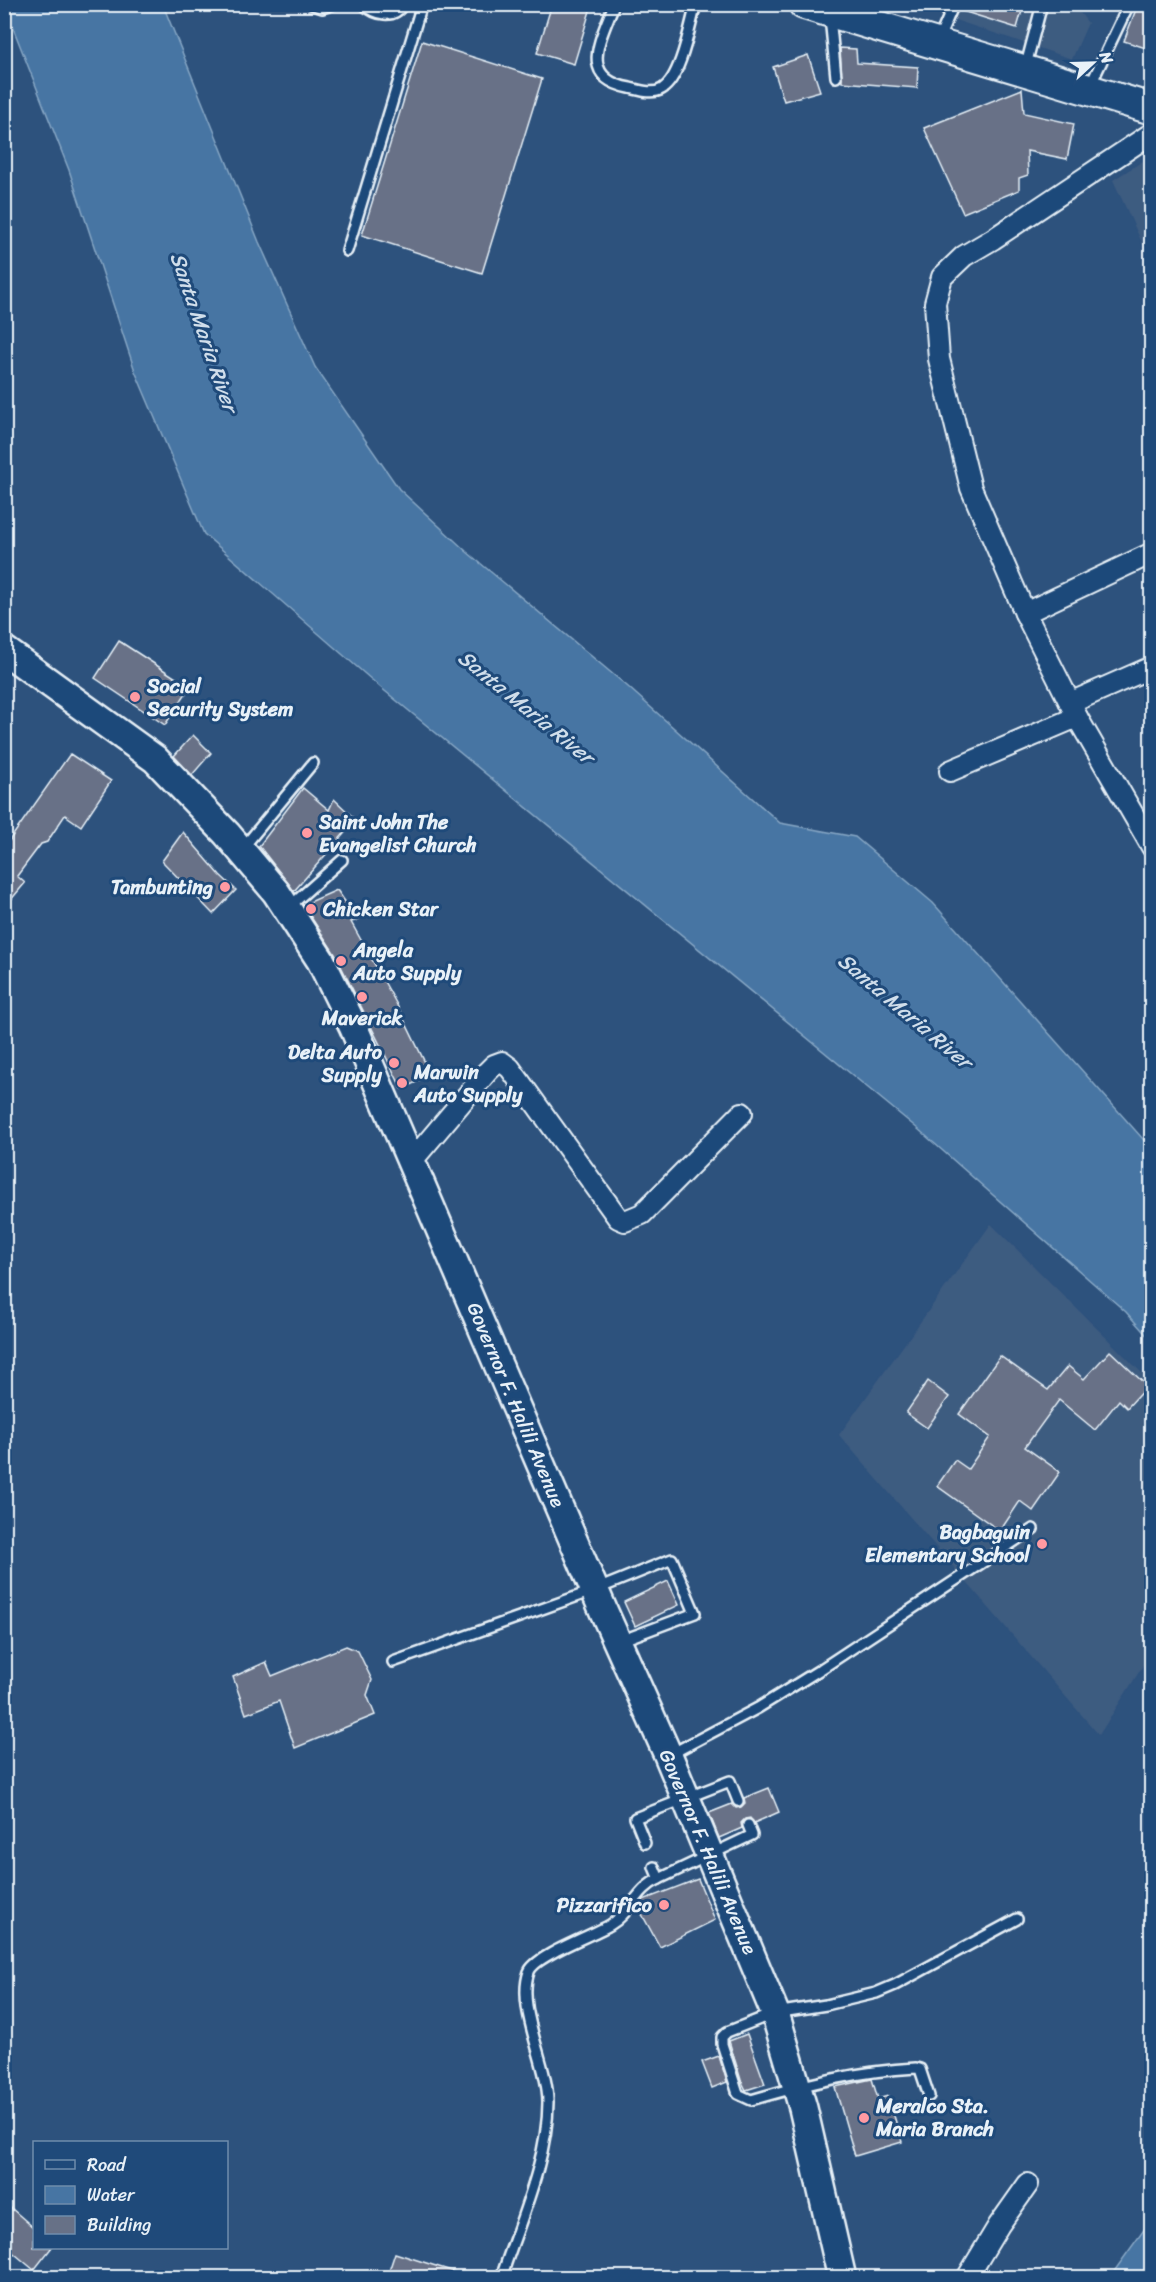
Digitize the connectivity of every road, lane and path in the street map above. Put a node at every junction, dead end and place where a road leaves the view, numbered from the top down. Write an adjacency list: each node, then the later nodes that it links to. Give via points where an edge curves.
1 (311, 4): 2 (lane, via 322,8)
2 (334, 4)
3 (363, 4): 4 (lane, via 386,15 396,13)
4 (404, 4)
5 (422, 4): 18 (lane)
6 (614, 4): 7 (lane, via 596,58 600,71 609,82 649,92 662,89 671,79)
7 (696, 4)
8 (954, 4): 12 (lane)
9 (1042, 4): 13 (lane)
10 (1129, 4): 15 (lane)
11 (839, 10): 12 (main road); 14 (lane)
12 (936, 44): 13 (main road)
13 (1025, 71): 15 (main road)
14 (836, 77)
15 (1088, 90): 16 (main road)
16 (1152, 109)
17 (1152, 133): 20 (street, via 964,256 942,277 935,303 939,359 971,488)
18 (347, 251)
19 (1152, 553): 20 (street)
20 (1025, 613): 23 (street)
21 (4, 650): 27 (main road, Governor F. Halili Avenue, via 155,759)
22 (1152, 667): 23 (street)
23 (1073, 710): 25 (street); 26 (street)
24 (313, 763): 27 (lane)
25 (950, 771)
26 (1152, 847)
27 (241, 850): 29 (main road, Governor F. Halili Avenue)
28 (342, 860): 29 (lane)
29 (287, 909): 31 (main road, Governor F. Halili Avenue, via 321,961 353,1026)
30 (742, 1113): 31 (street, via 642,1214 625,1221 618,1218 502,1062 486,1072)
31 (411, 1162): 33 (main road, Governor F. Halili Avenue)
32 (1033, 1530): 36 (lane, via 758,1708)
33 (595, 1590): 34 (main road, Governor F. Halili Avenue); 34 (lane, via 672,1560 695,1612); 35 (lane)
34 (618, 1642): 36 (main road, Governor F. Halili Avenue)
35 (393, 1662)
36 (668, 1755): 37 (main road, Governor F. Halili Avenue)
37 (686, 1799): 38 (lane, via 730,1781); 40 (lane, via 635,1818); 41 (main road, Governor F. Halili Avenue)
38 (738, 1801)
39 (748, 1825): 41 (lane, via 752,1835)
40 (645, 1843)
41 (710, 1856): 43 (lane); 45 (main road, Governor F. Halili Avenue)
42 (654, 1867): 43 (lane)
43 (659, 1879): 49 (lane, via 640,1892 613,1924 542,1959 528,1974 528,2008 547,2088 546,2122 539,2164)
44 (1017, 1919): 45 (lane, via 876,1993)
45 (775, 2013): 46 (main road, Governor F. Halili Avenue); 46 (lane, via 727,2032 722,2044 738,2094 744,2098 751,2100)
46 (796, 2086): 47 (lane, via 872,2070 916,2068 923,2074); 50 (main road, Governor F. Halili Avenue)
47 (929, 2096)
48 (1028, 2184): 51 (street)
49 (501, 2277)
50 (842, 2277)
51 (967, 2277)

